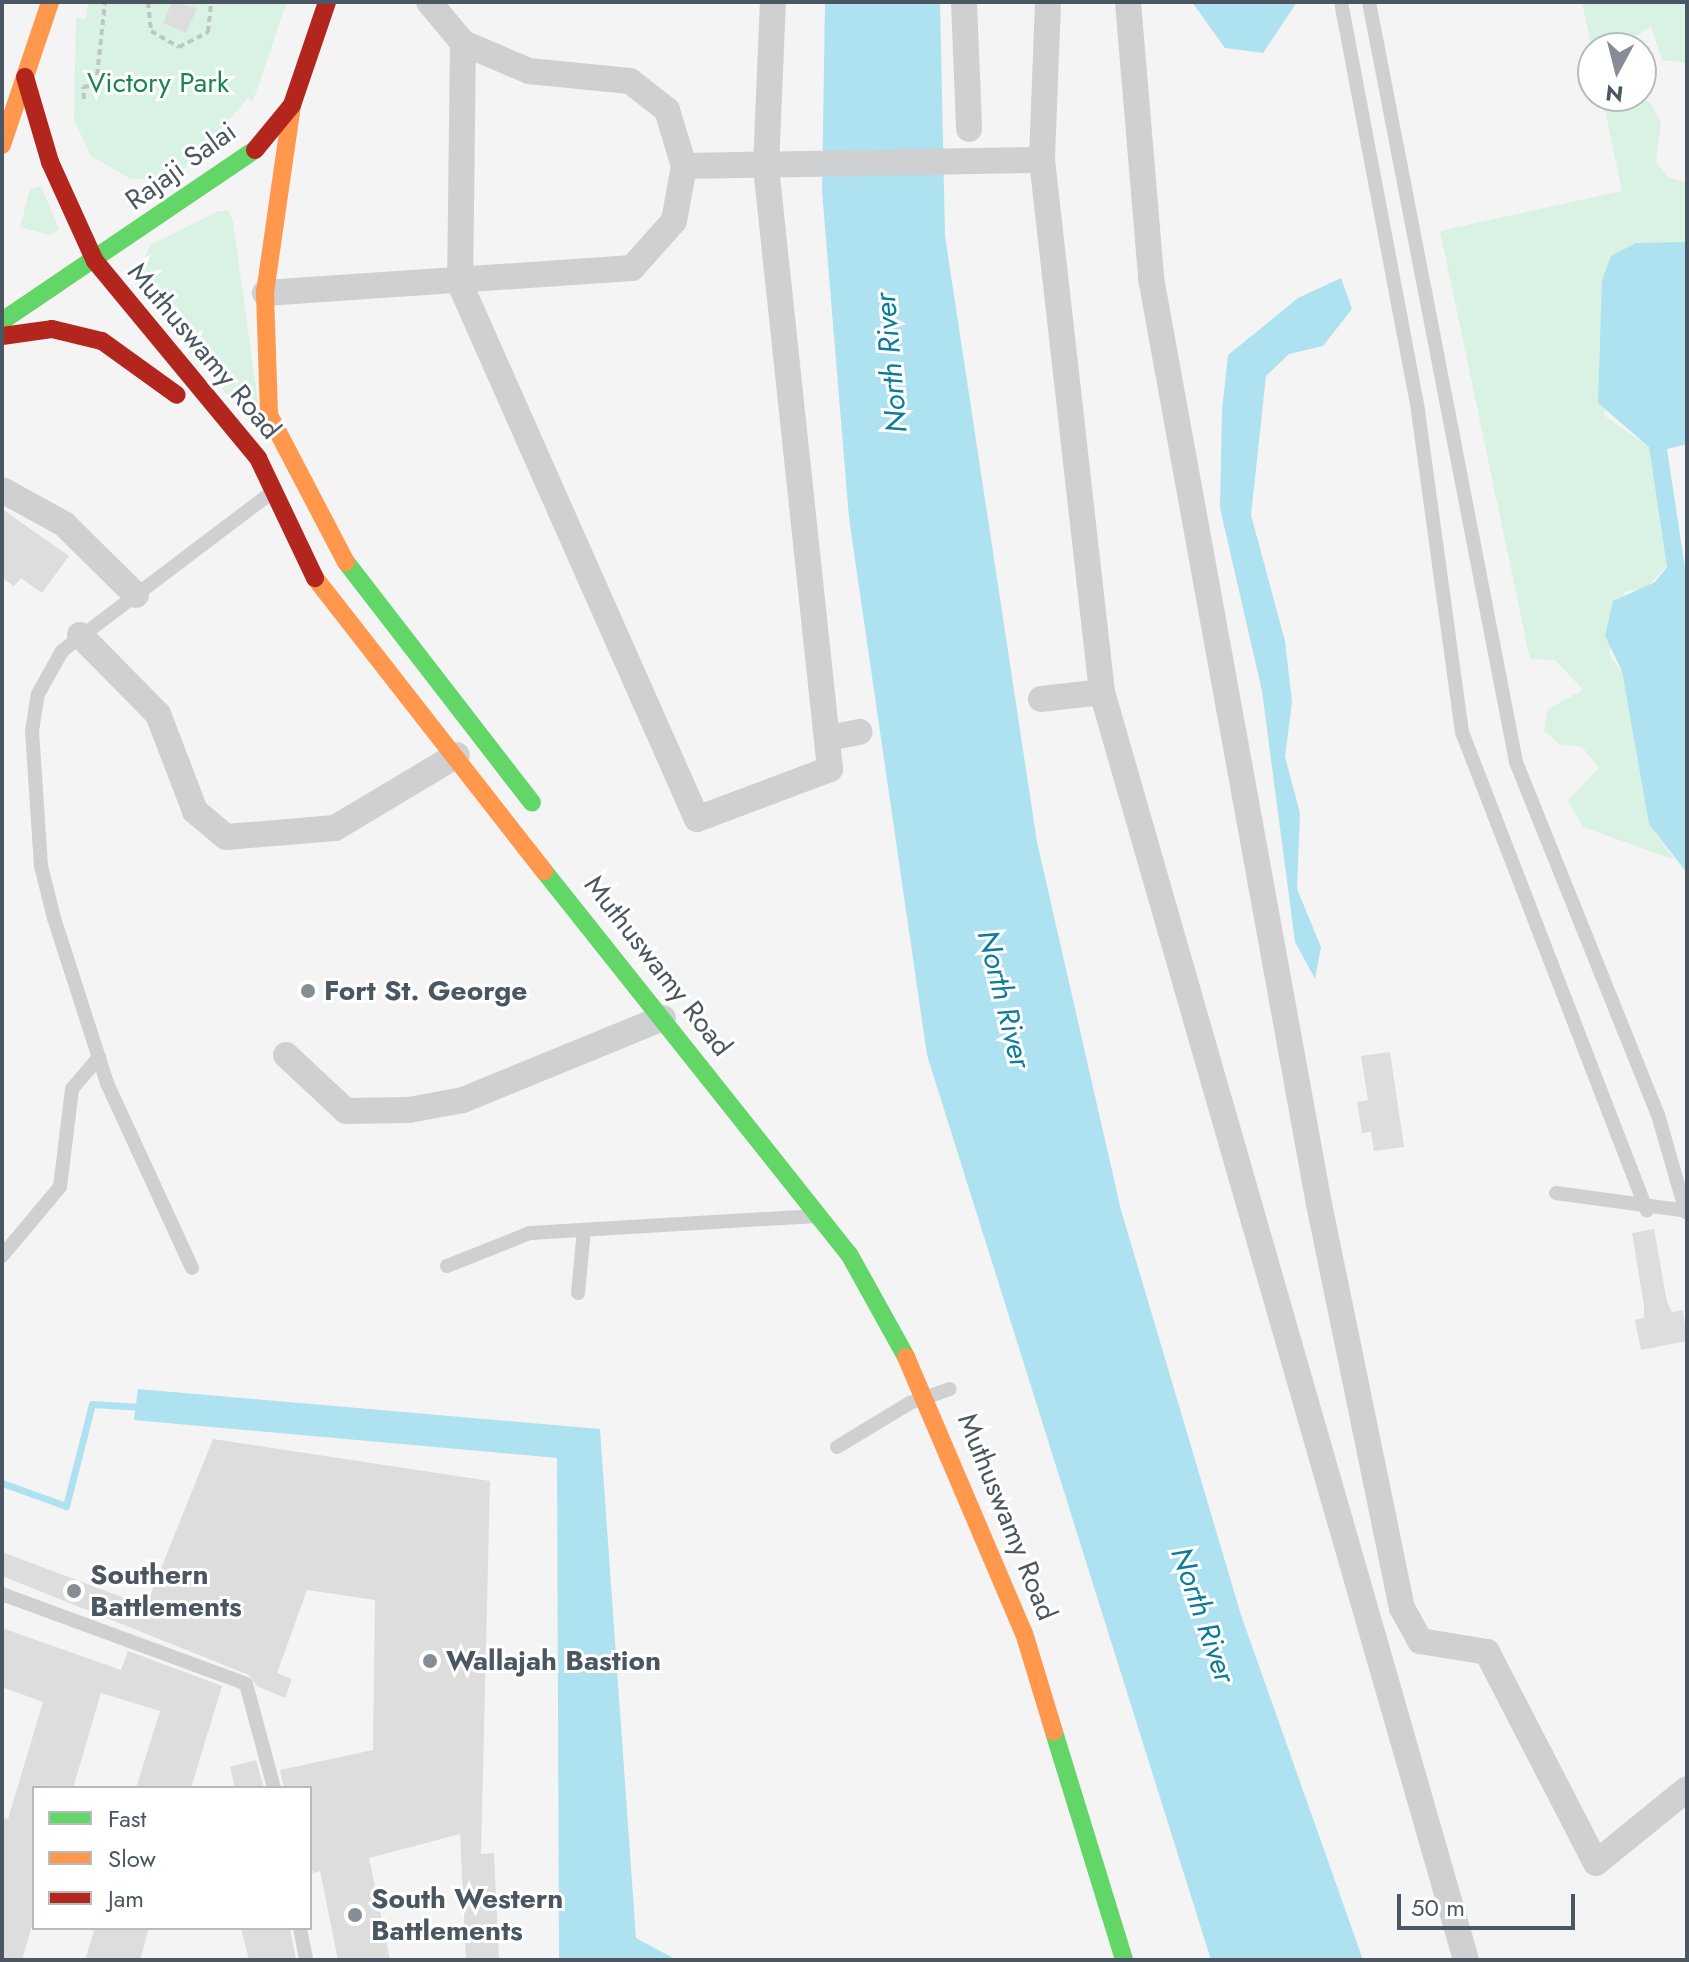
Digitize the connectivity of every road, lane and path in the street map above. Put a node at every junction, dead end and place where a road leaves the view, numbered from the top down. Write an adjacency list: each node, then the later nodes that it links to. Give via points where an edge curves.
1 (50, 2): 14 (main road)
2 (105, 2): 15 (path, via 96,85 83,87)
3 (211, 2): 12 (path, via 208,32 179,47 151,31)
4 (327, 2): 16 (main road, Rajaji Salai)
5 (429, 2): 13 (street)
6 (773, 2): 21 (street)
7 (964, 2): 17 (street)
8 (1048, 2): 19 (street)
9 (1128, 2): 57 (street, via 1151,278 1319,1204 1402,1608 1420,1641 1487,1652 1596,1863)
10 (1341, 2): 41 (lane, via 1418,411 1462,732)
11 (1369, 2): 42 (lane, via 1516,762 1658,1115)
12 (146, 3)
13 (463, 43): 20 (street, via 529,71 630,81 667,110); 23 (street)
14 (25, 77): 18 (main road); 22 (main road, Muthuswamy Road, via 50,162)
15 (84, 99)
16 (292, 105): 22 (main road, Rajaji Salai, via 223,177); 24 (main road, Muthuswamy Road)
17 (969, 129)
18 (2, 145)
19 (1042, 160): 21 (street); 31 (street)
20 (684, 166): 21 (street); 23 (street, via 674,221 632,268)
21 (766, 167): 34 (street)
22 (95, 261): 25 (main road, Rajaji Salai); 28 (main road, Muthuswamy Road, via 239,432)
23 (460, 284): 24 (street); 34 (street, via 697,819 830,769)
24 (265, 293): 36 (main road, Muthuswamy Road, via 269,415 344,560)
25 (2, 321)
26 (2, 336): 28 (main road, via 52,329 127,354)
27 (2, 490): 29 (street, via 64,524)
28 (276, 490): 29 (lane); 35 (main road, Muthuswamy Road, via 330,600)
29 (136, 595): 30 (lane)
30 (80, 635): 35 (street, via 158,714 195,811 226,837 335,828); 39 (lane, via 49,668 38,694 34,809 47,892)
31 (1102, 692): 32 (street); 61 (street)
32 (1041, 699)
33 (859, 732): 34 (street)
34 (828, 738)
35 (457, 755): 37 (main road, Muthuswamy Road)
36 (548, 823)
37 (663, 1018): 38 (street, via 463,1100 409,1110 346,1111); 43 (main road, Muthuswamy Road)
38 (286, 1055)
39 (99, 1057): 46 (lane, via 72,1089 60,1187); 49 (lane)
40 (1556, 1193): 41 (lane)
41 (1647, 1211): 42 (lane)
42 (1687, 1212)
43 (817, 1215): 44 (lane); 53 (main road, Muthuswamy Road, via 849,1254)
44 (584, 1230): 48 (lane, via 530,1233); 50 (lane)
45 (862, 1236): 47 (main road)
46 (2, 1256)
47 (878, 1261)
48 (447, 1266)
49 (192, 1268)
50 (578, 1293)
51 (938, 1363): 52 (main road, Muthuswamy Road)
52 (953, 1397): 53 (lane)
53 (928, 1398): 54 (lane); 60 (main road, Muthuswamy Road, via 1024,1633)
54 (837, 1447)
55 (2, 1594): 56 (lane, via 246,1684)
56 (273, 1786)
57 (1687, 1789)
58 (300, 1930): 59 (lane)
59 (306, 1960)
60 (1124, 1960)
61 (1466, 1960)

